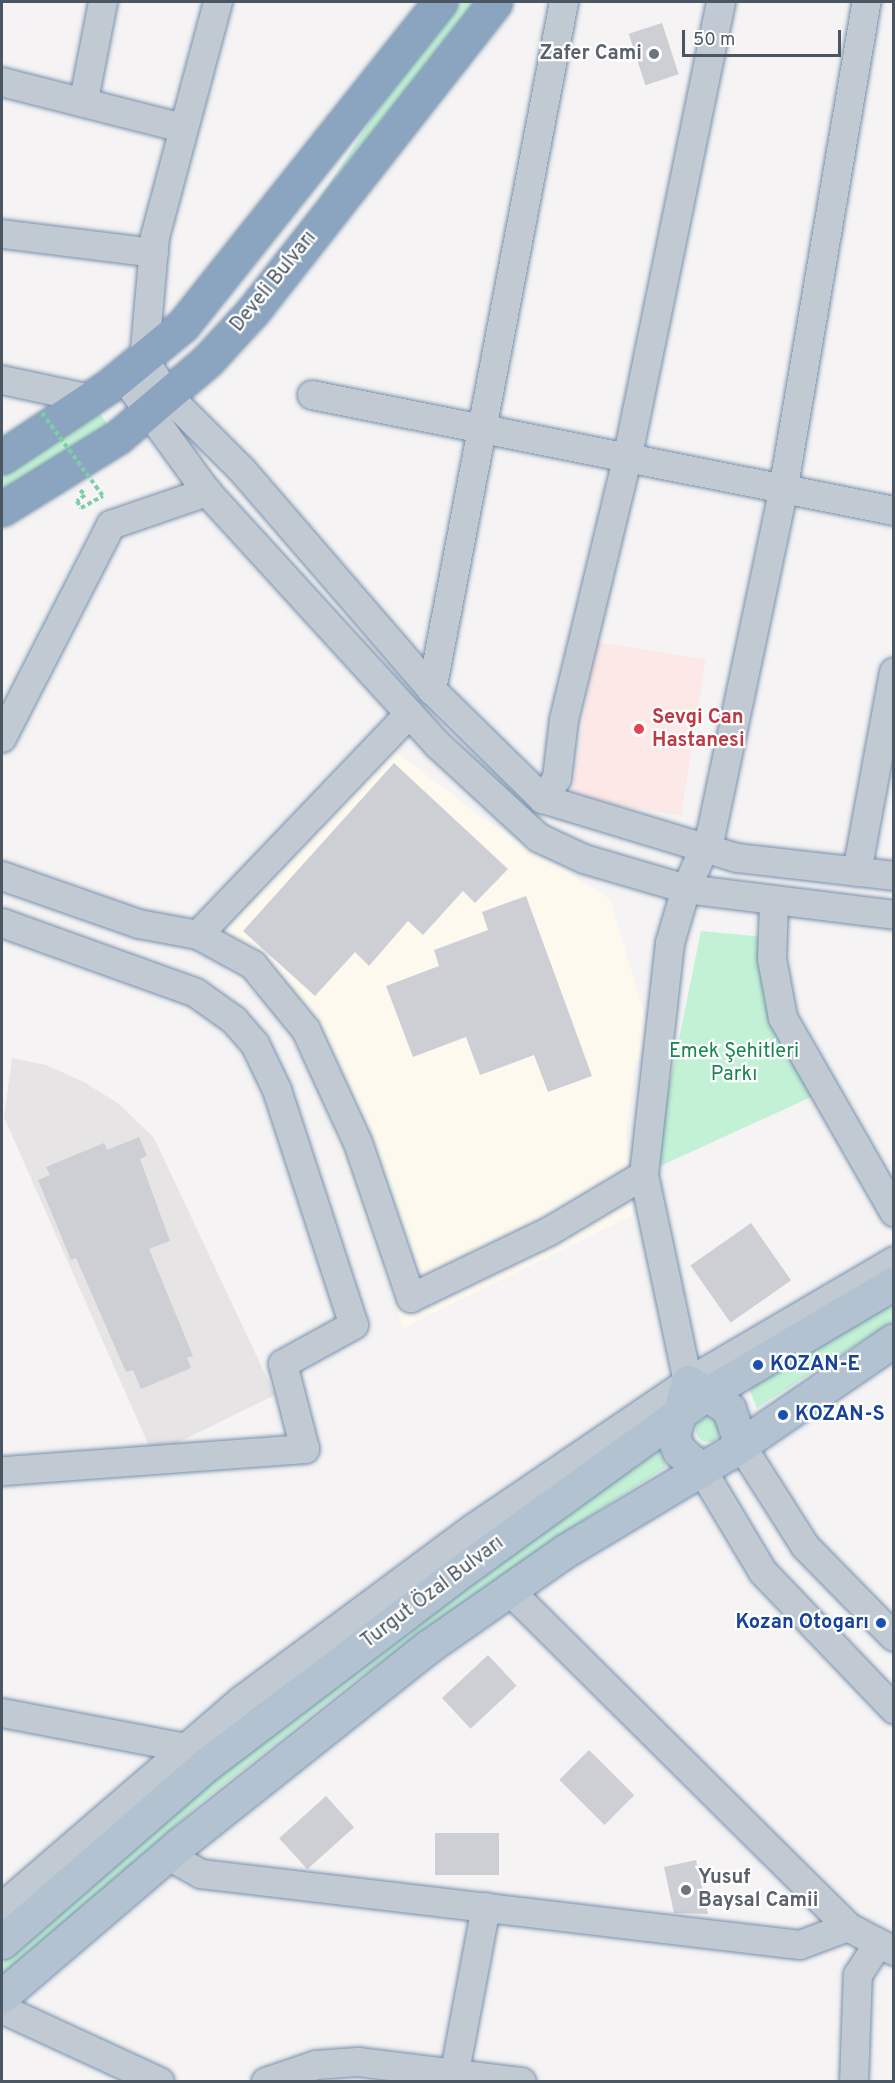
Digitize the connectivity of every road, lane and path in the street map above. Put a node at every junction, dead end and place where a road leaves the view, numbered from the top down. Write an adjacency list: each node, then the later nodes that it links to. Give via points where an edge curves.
1 (103, 2): 9 (street)
2 (218, 2): 10 (street)
3 (440, 2): 13 (highway, via 205,300)
4 (495, 2): 17 (highway, Develi Bulvarı, via 253,311)
5 (564, 2): 19 (street)
6 (720, 2): 21 (street)
7 (867, 2): 22 (street)
8 (2, 82): 9 (street)
9 (84, 100): 10 (street)
10 (183, 128): 12 (street)
11 (2, 234): 12 (street)
12 (154, 253): 13 (street)
13 (134, 368): 16 (highway); 17 (street)
14 (2, 380): 16 (street)
15 (312, 395): 19 (street)
16 (91, 399): 20 (highway)
17 (157, 406): 23 (street); 25 (highway, Develi Bulvarı, via 63,474); 28 (street, via 242,470)
18 (42, 413): 24 (path, bridge, via 103,496 81,508 77,501)
19 (483, 432): 21 (street); 28 (street)
20 (2, 458)
21 (627, 460): 22 (street); 31 (street, via 564,720 557,778)
22 (783, 491): 26 (street); 32 (street)
23 (207, 492): 29 (street); 30 (street, via 111,525)
24 (85, 495)
25 (2, 508)
26 (894, 511)
27 (894, 672): 33 (street)
28 (432, 690): 31 (street)
29 (409, 714): 36 (street, via 539,838 584,859); 40 (street)
30 (2, 738)
31 (543, 799): 32 (street)
32 (704, 847): 33 (street, via 737,858); 36 (street)
33 (857, 872): 35 (street)
34 (2, 876): 40 (street, via 139,924)
35 (894, 876)
36 (686, 889): 37 (street); 41 (street, via 670,943)
37 (774, 904): 38 (street); 42 (street, via 773,970 783,1018)
38 (894, 915)
39 (2, 923): 50 (street, via 196,993 234,1020 255,1044 278,1090 349,1298 354,1325 283,1364 305,1449)
40 (198, 935): 41 (street, via 253,965 306,1030 358,1143 411,1298 550,1231)
41 (644, 1175): 46 (street)
42 (894, 1212)
43 (894, 1261): 46 (street, Turgut Özal Bulvarı)
44 (894, 1283): 46 (main road, Turgut Özal Bulvarı)
45 (894, 1340): 48 (main road, Turgut Özal Bulvarı)
46 (698, 1388): 47 (main road, Turgut Özal Bulvarı); 48 (main road, via 735,1417); 55 (street, Turgut Özal Bulvarı, via 475,1527)
47 (676, 1415): 49 (main road, via 674,1436 679,1451); 55 (main road, Turgut Özal Bulvarı)
48 (741, 1445): 49 (main road, Turgut Özal Bulvarı); 52 (street, via 805,1546)
49 (702, 1470): 51 (main road, Turgut Özal Bulvarı); 53 (street, via 764,1572)
50 (2, 1471)
51 (507, 1589): 56 (main road, Turgut Özal Bulvarı, via 353,1703); 59 (street)
52 (894, 1637)
53 (894, 1708)
54 (2, 1713): 55 (street)
55 (196, 1756): 57 (street, Turgut Özal Bulvarı); 60 (main road, Turgut Özal Bulvarı)
56 (167, 1855): 58 (street, via 201,1874); 62 (main road, Turgut Özal Bulvarı)
57 (2, 1906)
58 (486, 1907): 59 (street, via 800,1945); 64 (street)
59 (848, 1927): 61 (street)
60 (2, 1942)
61 (886, 1948): 68 (street, via 858,1975)
62 (2, 1996)
63 (2, 2009): 65 (street)
64 (454, 2076): 66 (street, via 358,2062 316,2065); 67 (street)
65 (160, 2082)
66 (267, 2082)
67 (522, 2082)
68 (854, 2082)

